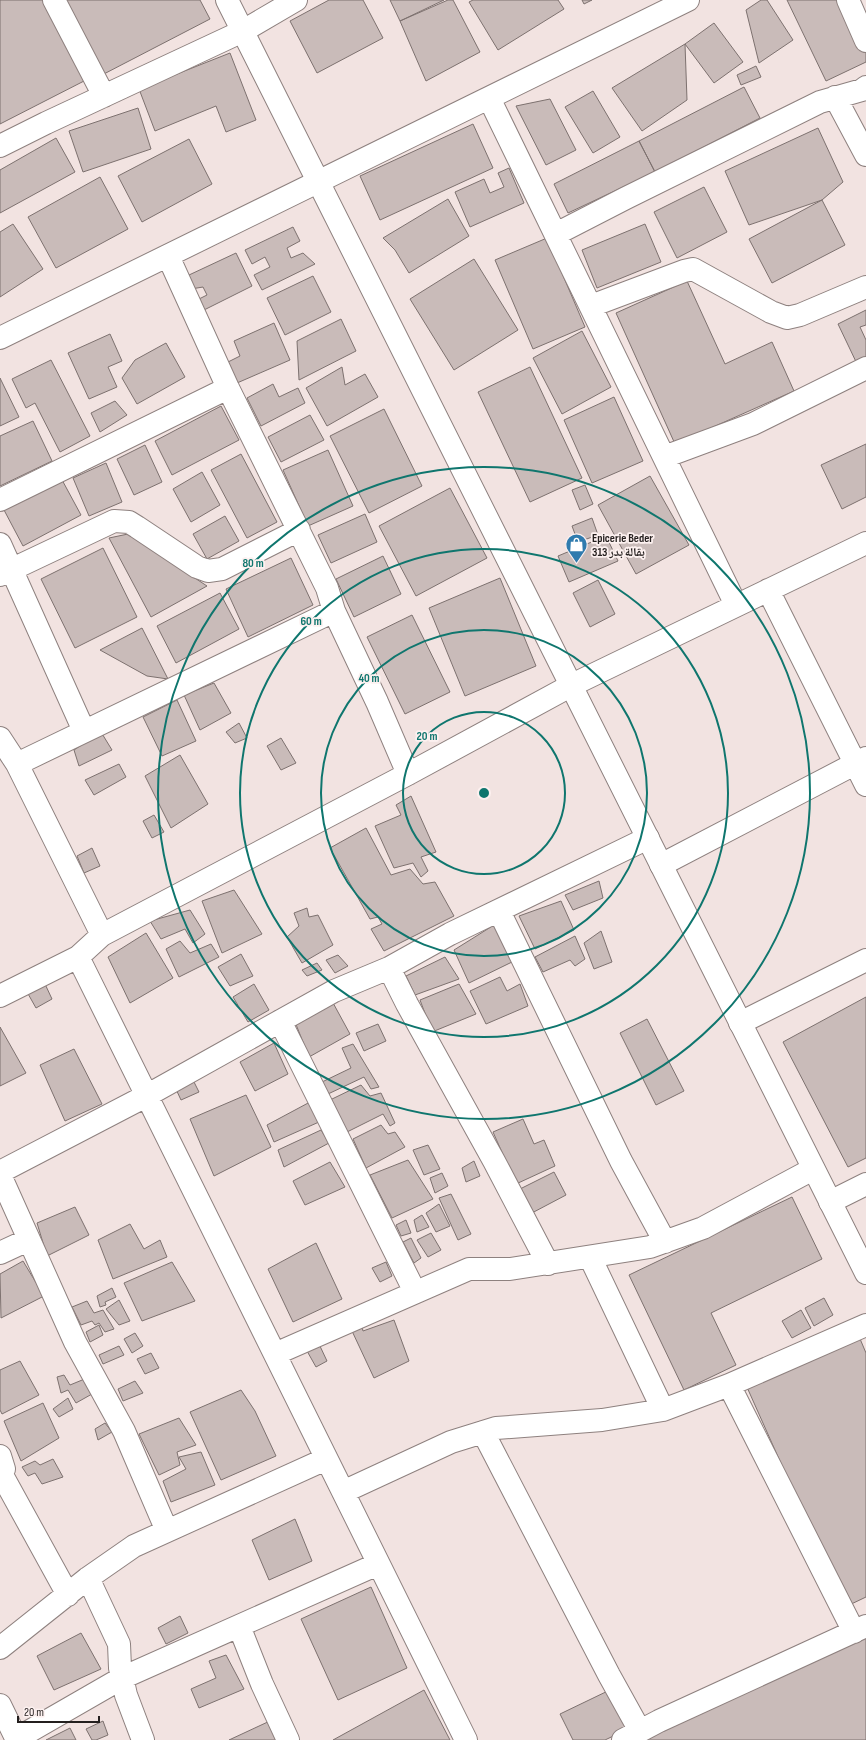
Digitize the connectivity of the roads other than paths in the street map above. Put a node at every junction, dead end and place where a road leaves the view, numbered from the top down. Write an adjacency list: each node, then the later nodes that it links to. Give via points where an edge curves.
1 (54, 0): 9 (street)
2 (227, 0): 6 (street)
3 (296, 0): 6 (street)
4 (688, 0): 11 (street)
5 (848, 0): 7 (street)
6 (243, 31): 9 (street); 14 (street)
7 (866, 41)
8 (866, 87): 10 (street)
9 (104, 96): 12 (street)
10 (835, 97): 13 (street); 15 (street, via 820,102)
11 (489, 98): 14 (street); 15 (street)
12 (0, 146)
13 (866, 155)
14 (318, 182): 16 (street); 31 (street)
15 (556, 234): 18 (street)
16 (168, 256): 19 (street); 21 (street)
17 (866, 287): 18 (street, via 800,316 787,318 771,312 693,269)
18 (591, 306): 22 (street)
19 (0, 338)
20 (866, 368): 22 (street, via 753,424)
21 (228, 388): 23 (street); 24 (street)
22 (664, 457): 29 (street)
23 (0, 500)
24 (299, 530): 27 (street, via 222,569 208,571 197,568 129,522 114,521); 30 (street, via 327,588)
25 (866, 543): 28 (street)
26 (0, 544): 27 (street)
27 (6, 571): 32 (street)
28 (768, 590): 29 (street); 34 (street)
29 (736, 605): 31 (street)
30 (334, 611): 32 (street); 36 (street, via 378,702)
31 (572, 685): 36 (street); 38 (street)
32 (84, 731): 35 (street)
33 (0, 738): 35 (street)
34 (861, 761): 37 (street); 39 (street)
35 (17, 764): 41 (street)
36 (408, 774): 41 (street)
37 (866, 785)
38 (648, 838): 39 (street); 40 (street)
39 (661, 865): 47 (street)
40 (499, 911): 44 (street); 54 (street, via 621,1161)
41 (102, 936): 42 (street)
42 (78, 957): 45 (street); 48 (street)
43 (866, 960): 47 (street)
44 (388, 968): 46 (street, via 334,991); 57 (street)
45 (0, 996)
46 (280, 1022): 48 (street); 59 (street)
47 (740, 1023): 49 (street)
48 (146, 1096): 50 (street); 61 (street)
49 (814, 1169): 52 (street); 54 (street, via 703,1228)
50 (0, 1173): 53 (street)
51 (866, 1184): 52 (street)
52 (830, 1202): 58 (street)
53 (28, 1240): 55 (street); 68 (street, via 75,1342 124,1431)
54 (665, 1242): 56 (street)
55 (0, 1253)
56 (590, 1257): 57 (street); 63 (street)
57 (548, 1264): 59 (street, via 510,1269 469,1269)
58 (866, 1274)
59 (415, 1292): 61 (street)
60 (866, 1325): 62 (street)
61 (275, 1354): 65 (street)
62 (729, 1385): 63 (street); 73 (street)
63 (663, 1410): 64 (street, via 602,1420 496,1428)
64 (483, 1432): 67 (street, via 451,1442); 77 (street, via 606,1668)
65 (326, 1459): 67 (street); 68 (street)
66 (1, 1469): 71 (street)
67 (343, 1492): 69 (street)
68 (167, 1531): 70 (street, via 134,1546)
69 (378, 1564): 72 (street); 81 (street)
70 (88, 1578): 71 (street); 75 (street, via 120,1644)
71 (68, 1595): 74 (street)
72 (239, 1626): 75 (street); 80 (street)
73 (860, 1629): 77 (street)
74 (0, 1648)
75 (122, 1678): 78 (street); 79 (street)
76 (0, 1705): 78 (street)
77 (632, 1736)
78 (16, 1740)
79 (143, 1740)
80 (288, 1740)
81 (466, 1740)

